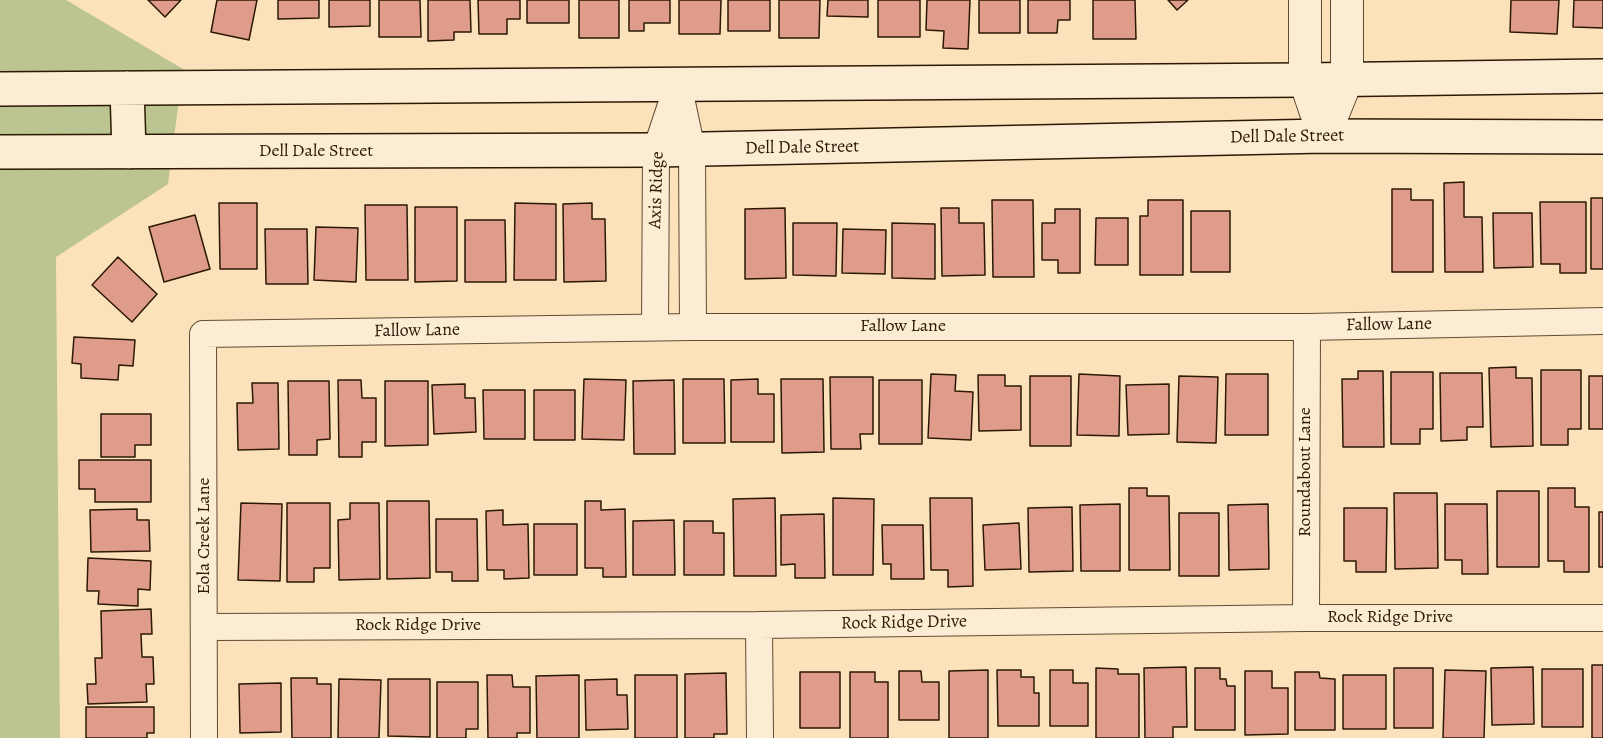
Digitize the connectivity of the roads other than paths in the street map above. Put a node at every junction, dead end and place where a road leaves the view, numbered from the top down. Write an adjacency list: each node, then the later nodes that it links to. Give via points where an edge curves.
1 (1305, 0): 5 (street)
2 (1347, 0): 4 (street)
3 (1603, 76): 4 (main road)
4 (1347, 79): 5 (main road); 9 (street)
5 (1305, 80): 6 (main road); 9 (street)
6 (678, 84): 7 (main road); 11 (street, Axis Ridge); 12 (street, Axis Ridge)
7 (127, 88): 8 (main road); 13 (main road)
8 (0, 89)
9 (1324, 136): 10 (main road, Dell Dale Street); 12 (main road, Dell Dale Street)
10 (1603, 137)
11 (656, 150): 12 (main road, Dell Dale Street); 13 (main road, Dell Dale Street); 16 (street, Axis Ridge)
12 (693, 150): 17 (street, Axis Ridge)
13 (129, 152): 14 (main road, Dell Dale Street)
14 (0, 153)
15 (1603, 321): 18 (street, Fallow Lane)
16 (655, 327): 17 (street, Fallow Lane); 19 (street, Fallow Lane)
17 (693, 327): 18 (street, Fallow Lane)
18 (1307, 327): 20 (street, Roundabout Lane)
19 (203, 334): 23 (street, Eola Creek Lane)
20 (1306, 618): 21 (street, Rock Ridge Drive); 22 (street, Rock Ridge Drive)
21 (1603, 618)
22 (759, 625): 23 (street, Rock Ridge Drive); 25 (street)
23 (206, 627): 24 (street, Eola Creek Lane)
24 (204, 738)
25 (760, 738)

